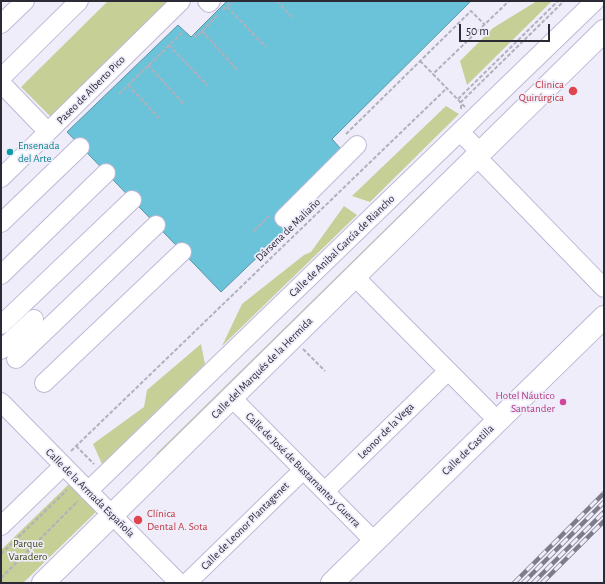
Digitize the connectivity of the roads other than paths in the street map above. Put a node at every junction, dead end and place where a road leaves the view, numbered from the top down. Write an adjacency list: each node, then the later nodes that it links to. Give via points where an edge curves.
1 (25, 1): 7 (street)
2 (79, 1): 9 (street)
3 (181, 1): 11 (street, Paseo de Alberto Pico)
4 (207, 1): 6 (street)
5 (595, 1): 12 (street, Calle de Anibal García de Riancho)
6 (219, 4)
7 (1, 24)
8 (603, 36): 15 (main road, Calle del Marqués de la Hermida)
9 (1, 78)
10 (1, 83): 11 (street)
11 (48, 132): 17 (street, Paseo de Alberto Pico)
12 (460, 132): 15 (street); 37 (street, Calle de Anibal García de Riancho)
13 (357, 145): 19 (street)
14 (80, 147): 20 (street)
15 (479, 155): 24 (main road, Calle del Marqués de la Hermida); 25 (street)
16 (106, 173): 23 (street)
17 (1, 178)
18 (132, 200): 28 (street)
19 (284, 218)
20 (1, 223)
21 (156, 225): 29 (street)
22 (182, 252): 31 (street)
23 (1, 274)
24 (361, 283): 30 (street); 32 (main road, Calle del Marqués de la Hermida, via 292,339)
25 (604, 288)
26 (604, 317): 34 (main road, Calle de Castilla)
27 (34, 319): 29 (street)
28 (1, 325)
29 (9, 355)
30 (448, 371): 34 (street); 38 (street, Leonor de la Vega)
31 (44, 383)
32 (232, 398): 35 (street, Calle de José de Bustamante y Guerra); 39 (main road, Calle del Marqués de la Hermida)
33 (1, 402): 36 (street, Calle de la Armada Española)
34 (498, 421): 41 (main road, Calle de Castilla)
35 (303, 470): 38 (street, Calle de José de Bustamante y Guerra); 44 (street, Calle de Leonor Plantagenet)
36 (69, 476): 37 (street, Calle de la Armada Española); 40 (street)
37 (88, 491): 39 (street, Calle de la Armada Española)
38 (325, 491): 41 (street, Calle de José de Bustamante y Guerra)
39 (112, 516): 42 (main road, Calle del Marqués de la Hermida); 43 (street, Calle de la Armada Española)
40 (1, 526)
41 (374, 541): 45 (main road, Calle de Castilla)
42 (43, 583)
43 (179, 583)
44 (187, 583)
45 (332, 583)

